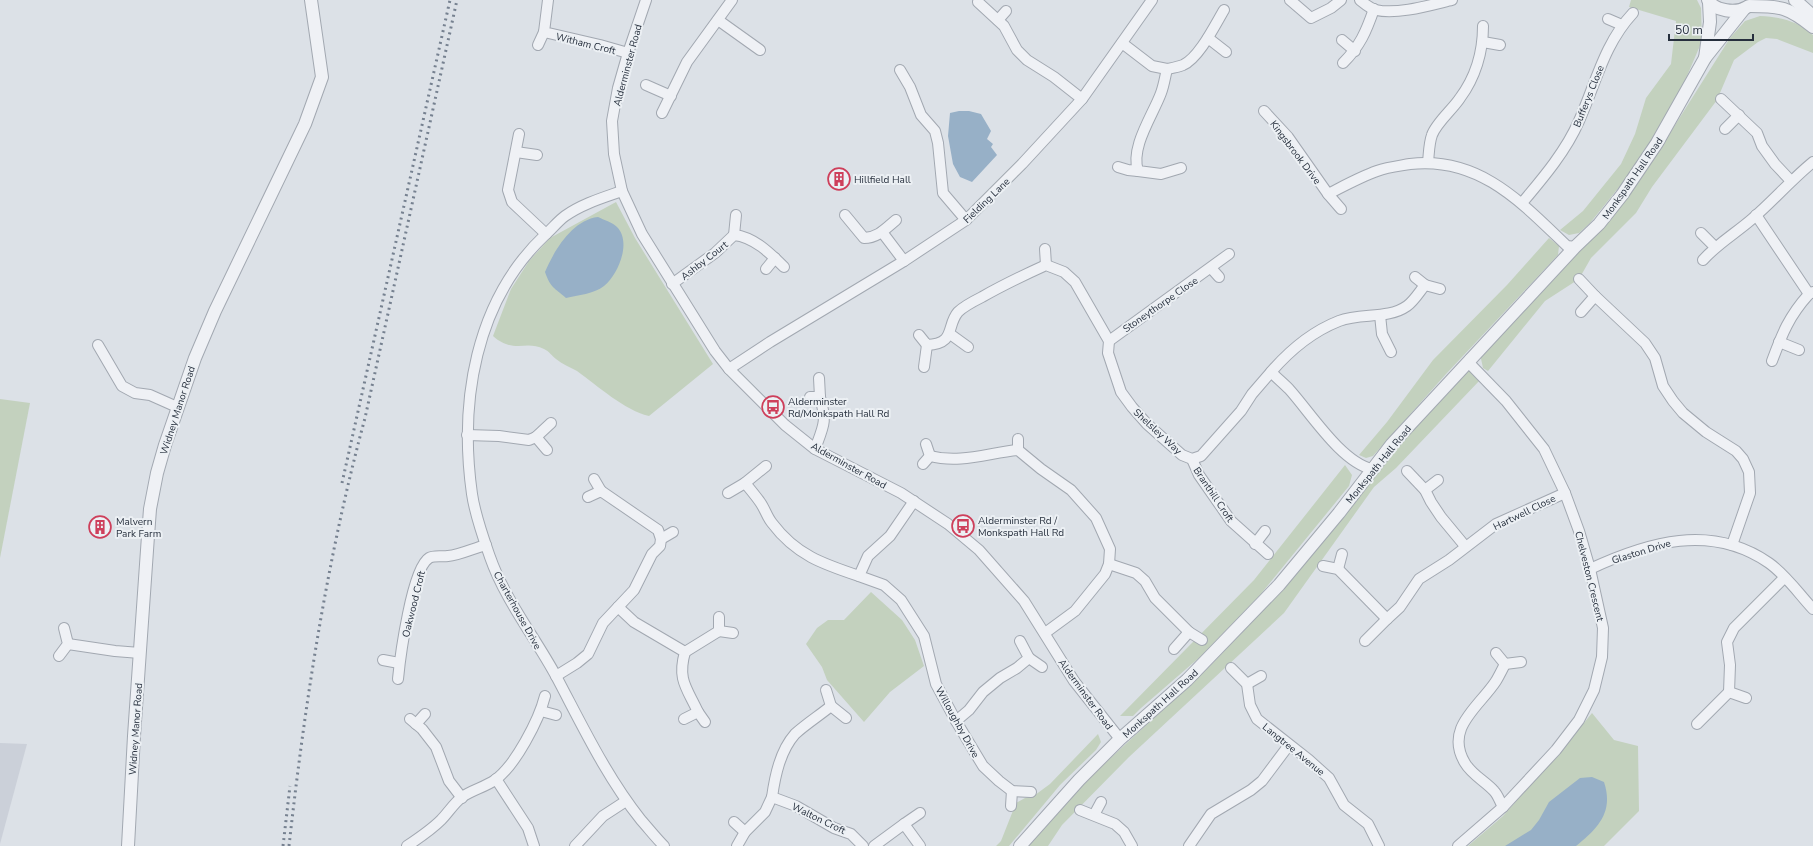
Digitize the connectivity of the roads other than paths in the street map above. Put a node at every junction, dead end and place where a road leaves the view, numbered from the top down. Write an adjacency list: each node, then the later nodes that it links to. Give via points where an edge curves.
1 (311, 0): 106 (street, Widney Manor Road, via 322,77 306,124 215,311 194,358)
2 (548, 0): 25 (street, Witham Croft)
3 (646, 0): 35 (street, Alderminster Road)
4 (732, 0): 20 (street)
5 (1290, 0): 6 (street, via 1311,18)
6 (1341, 0)
7 (1360, 0): 14 (street)
8 (1452, 0): 14 (street, via 1417,8 1383,11)
9 (1795, 0): 18 (street)
10 (1709, 1): 13 (street, via 1726,10 1735,11); 36 (street, Monkspath Hall Road, via 1710,22)
11 (978, 2): 21 (street)
12 (1147, 2): 29 (street, Fielding Lane)
13 (1749, 5): 24 (street, via 1776,6 1796,13); 36 (street, Monkspath Hall Road)
14 (1374, 9): 33 (street, via 1364,37)
15 (1224, 10): 26 (street)
16 (1006, 11): 21 (street)
17 (1633, 13): 22 (street, Bufferys Close)
18 (1813, 16)
19 (1608, 19): 22 (street)
20 (718, 20): 32 (street); 41 (street, via 687,62)
21 (998, 20): 42 (street, via 1017,50 1027,60)
22 (1622, 25): 59 (street, Bufferys Close, via 1604,57 1579,122 1564,148)
23 (1483, 26): 28 (street)
24 (1813, 27)
25 (544, 32): 30 (street, Witham Croft); 35 (street, Witham Croft)
26 (1208, 38): 34 (street); 38 (street, via 1198,52 1183,65)
27 (1342, 40): 33 (street)
28 (1483, 42): 31 (street); 51 (street, via 1477,66 1461,97 1432,133)
29 (1122, 43): 38 (street, via 1152,66); 42 (street, Fielding Lane)
30 (538, 44)
31 (1500, 45)
32 (760, 50)
33 (1355, 51): 37 (street)
34 (1226, 52)
35 (628, 53): 57 (street, Alderminster Road, via 612,122 614,154)
36 (1705, 58): 70 (street, Monkspath Hall Road, via 1638,172 1599,224)
37 (1343, 63)
38 (1167, 69): 55 (street, via 1162,92 1140,140 1135,163)
39 (900, 70): 65 (street, via 921,115 934,131 938,143 943,194)
40 (646, 85): 41 (street)
41 (671, 96): 45 (street)
42 (1082, 98): 65 (street, Fielding Lane)
43 (1721, 99): 46 (street)
44 (1264, 110): 58 (street, Kingsbrook Drive, via 1288,138)
45 (662, 114)
46 (1739, 114): 47 (street); 56 (street, via 1757,133 1762,146)
47 (1725, 129)
48 (519, 134): 49 (street)
49 (516, 152): 50 (street); 68 (street, via 508,190 512,202)
50 (537, 155)
51 (1428, 162): 58 (street, Kingsbrook Drive, via 1378,171); 59 (street, Kingsbrook Drive, via 1460,166 1483,176)
52 (1813, 162): 56 (street)
53 (1118, 167): 55 (street)
54 (1181, 168): 55 (street, via 1160,174)
55 (1138, 171)
56 (1791, 182): 63 (street)
57 (622, 191): 68 (street, Charterhouse Drive, via 584,205 564,216); 84 (street, Alderminster Road, via 642,234)
58 (1328, 194): 60 (street, Kingsbrook Drive)
59 (1522, 203): 70 (street, Kingsbrook Drive, via 1567,246)
60 (1341, 209)
61 (736, 214): 69 (street, Ashby Court)
62 (845, 215): 66 (street, via 864,238 871,238)
63 (1756, 215): 71 (street); 87 (street)
64 (896, 220): 66 (street)
65 (966, 220): 76 (street, Fielding Lane)
66 (882, 232): 76 (street)
67 (1701, 233): 71 (street)
68 (546, 234): 108 (street, Charterhouse Drive, via 524,257 503,287 483,332 470,392)
69 (734, 235): 74 (street, Ashby Court, via 745,236); 84 (street, Ashby Court, via 715,253)
70 (1575, 247): 100 (street, Monkspath Hall Road)
71 (1715, 247): 75 (street)
72 (1044, 249): 77 (street)
73 (1229, 254): 79 (street, Stoneythorpe Close)
74 (775, 258): 78 (street, Ashby Court); 80 (street)
75 (1703, 260)
76 (904, 261): 103 (street, Fielding Lane, via 776,338)
77 (1046, 265): 92 (street, via 1014,280 959,312); 93 (street, Shelsley Way, via 1064,272 1075,282)
78 (784, 267)
79 (1211, 268): 81 (street); 93 (street, Stoneythorpe Close)
80 (766, 269)
81 (1218, 277)
82 (1415, 277): 85 (street)
83 (1579, 279): 88 (street)
84 (672, 284): 103 (street, Alderminster Road)
85 (1425, 284): 86 (street); 90 (street, Shelsley Way, via 1408,306)
86 (1440, 289)
87 (1811, 293): 94 (street, via 1796,309)
88 (1595, 296): 89 (street); 135 (street, via 1645,343 1655,358 1663,386 1683,413 1706,432 1736,451 1749,472 1750,493)
89 (1581, 312)
90 (1380, 316): 99 (street, via 1382,334); 104 (street, Shelsley Way, via 1356,316 1339,321 1304,339)
91 (919, 334): 96 (street)
92 (950, 334): 96 (street, via 934,345); 97 (street)
93 (1109, 341): 116 (street, Shelsley Way, via 1108,354 1121,392 1147,424 1182,455)
94 (1779, 342): 98 (street); 101 (street)
95 (98, 345): 106 (street, via 122,386)
96 (927, 345): 102 (street)
97 (968, 347)
98 (1799, 350)
99 (1391, 352)
100 (1470, 359): 119 (street, Monkspath Hall Road); 126 (street, Chelveston Crescent, via 1471,365 1506,401 1544,449)
101 (1772, 361)
102 (924, 367)
103 (729, 370): 112 (street, Alderminster Road, via 785,425)
104 (1271, 372): 116 (street, Shelsley Way, via 1229,426 1201,456); 119 (street, via 1327,435 1356,463)
105 (819, 378): 112 (street, via 815,397 825,415)
106 (177, 407): 160 (street, Widney Manor Road, via 157,473 150,509)
107 (551, 423): 109 (street)
108 (467, 435): 109 (street, via 529,440); 134 (street, Charterhouse Drive, via 472,495)
109 (536, 437): 113 (street)
110 (1018, 439): 114 (street)
111 (926, 444): 115 (street)
112 (815, 449): 129 (street, Alderminster Road)
113 (547, 450)
114 (1018, 450): 115 (street, via 965,459 943,460); 139 (street, via 1071,490 1096,518 1110,549)
115 (930, 456): 117 (street)
116 (1192, 459): 133 (street, Branthill Croft, via 1199,475 1231,521)
117 (922, 464)
118 (766, 466): 123 (street)
119 (1372, 469): 188 (street, Monkspath Hall Road, via 1279,585 1187,680)
120 (1408, 471): 124 (street)
121 (594, 478): 125 (street)
122 (1438, 480): 124 (street)
123 (745, 483): 127 (street); 143 (street, Willoughby Drive, via 761,503 771,522 801,553 823,564)
124 (1425, 490): 136 (street, via 1440,518)
125 (601, 491): 128 (street); 132 (street, via 658,530)
126 (1565, 492): 136 (street, Hartwell Close, via 1496,524); 142 (street, Chelveston Crescent)
127 (728, 493)
128 (588, 497)
129 (914, 502): 143 (street, via 890,536 868,556); 153 (street, Alderminster Road, via 948,524 979,550 1024,601)
130 (1264, 531): 133 (street)
131 (673, 532): 132 (street)
132 (662, 539): 146 (street, via 634,590)
133 (1256, 544): 137 (street, Branthill Croft)
134 (486, 545): 166 (street, Oakwood Croft, via 449,556 430,558 423,565 418,573); 170 (street, Charterhouse Drive, via 497,575)
135 (1732, 545): 142 (street, Glaston Drive, via 1709,540 1683,539 1652,546); 144 (street, Glaston Drive, via 1751,552 1770,564)
136 (1465, 546): 148 (street, Hartwell Close, via 1420,579 1400,607)
137 (1268, 554)
138 (1342, 554): 141 (street)
139 (1109, 564): 151 (street, via 1136,573 1145,580 1155,598); 153 (street, via 1105,574 1075,611)
140 (1323, 566): 141 (street)
141 (1338, 569): 148 (street)
142 (1590, 569): 198 (street, Chelveston Crescent, via 1603,624 1602,656 1594,690 1579,720 1556,750)
143 (859, 576): 186 (street, Willoughby Drive, via 884,585 901,600 924,636 936,684)
144 (1784, 578): 145 (street, Glaston Drive); 175 (street, via 1734,628 1727,642 1730,665)
145 (1812, 605)
146 (618, 607): 159 (street, via 634,622); 170 (street, via 603,623 588,654)
147 (718, 616): 150 (street)
148 (1387, 619): 156 (street, Hartwell Close)
149 (64, 628): 157 (street)
150 (720, 631): 152 (street); 159 (street)
151 (1189, 632): 154 (street); 158 (street)
152 (733, 633)
153 (1046, 633): 188 (street, Alderminster Road, via 1074,681)
154 (1202, 640)
155 (1020, 641): 163 (street)
156 (1365, 641)
157 (68, 644): 160 (street); 162 (street)
158 (1174, 649)
159 (685, 652): 180 (street, via 681,676)
160 (140, 653): 205 (street, Widney Manor Road)
161 (1496, 653): 167 (street)
162 (59, 656)
163 (1029, 658): 168 (street); 186 (street, via 983,692)
164 (383, 660): 166 (street)
165 (1521, 662): 167 (street)
166 (399, 663): 172 (street, Oakwood Croft)
167 (1505, 664): 198 (street, via 1496,681 1469,715 1460,731 1458,747 1465,764 1494,791)
168 (1042, 667)
169 (1231, 668): 173 (street)
170 (556, 676): 195 (street, Charterhouse Drive, via 580,723)
171 (1261, 676): 173 (street)
172 (398, 679)
173 (1247, 684): 189 (street, Langtree Avenue, via 1250,705 1256,719)
174 (826, 690): 178 (street)
175 (1729, 692): 177 (street); 187 (street)
176 (545, 696): 179 (street)
177 (1746, 698)
178 (831, 706): 183 (street); 193 (street, via 795,735 783,754 776,773)
179 (541, 711): 182 (street); 190 (street, via 515,758)
180 (698, 712): 184 (street); 185 (street)
181 (425, 714): 194 (street, via 413,722 436,747 449,781)
182 (556, 715)
183 (846, 718)
184 (684, 719)
185 (705, 722)
186 (956, 722): 191 (street, Willoughby Drive, via 983,766)
187 (1697, 724)
188 (1120, 739): 214 (street, Monkspath Hall Road, via 1058,801)
189 (1289, 745): 216 (street, via 1262,781 1211,814); 217 (street, Langtree Avenue, via 1329,778 1344,805 1368,824)
190 (496, 780): 194 (street); 207 (street, via 528,828)
191 (1012, 791): 192 (street); 197 (street)
192 (1031, 792)
193 (772, 797): 204 (street, via 765,812); 211 (street, Walton Croft, via 796,806 834,828 851,834)
194 (462, 798): 206 (street, via 423,836)
195 (626, 801): 208 (street, via 603,816); 209 (street, Charterhouse Drive)
196 (1102, 802): 201 (street)
197 (1011, 806)
198 (1503, 807): 218 (street, Chelveston Crescent)
199 (1080, 810): 201 (street)
200 (920, 813): 203 (street)
201 (1094, 815): 215 (street, via 1115,824 1124,832)
202 (734, 822): 204 (street)
203 (904, 824): 212 (street); 213 (street)
204 (745, 832): 210 (street)
205 (128, 846)
206 (407, 846)
207 (534, 846)
208 (575, 846)
209 (664, 846)
210 (737, 846)
211 (863, 846)
212 (874, 846)
213 (920, 846)
214 (1020, 846)
215 (1132, 846)
216 (1189, 846)
217 (1379, 846)
218 (1458, 846)

